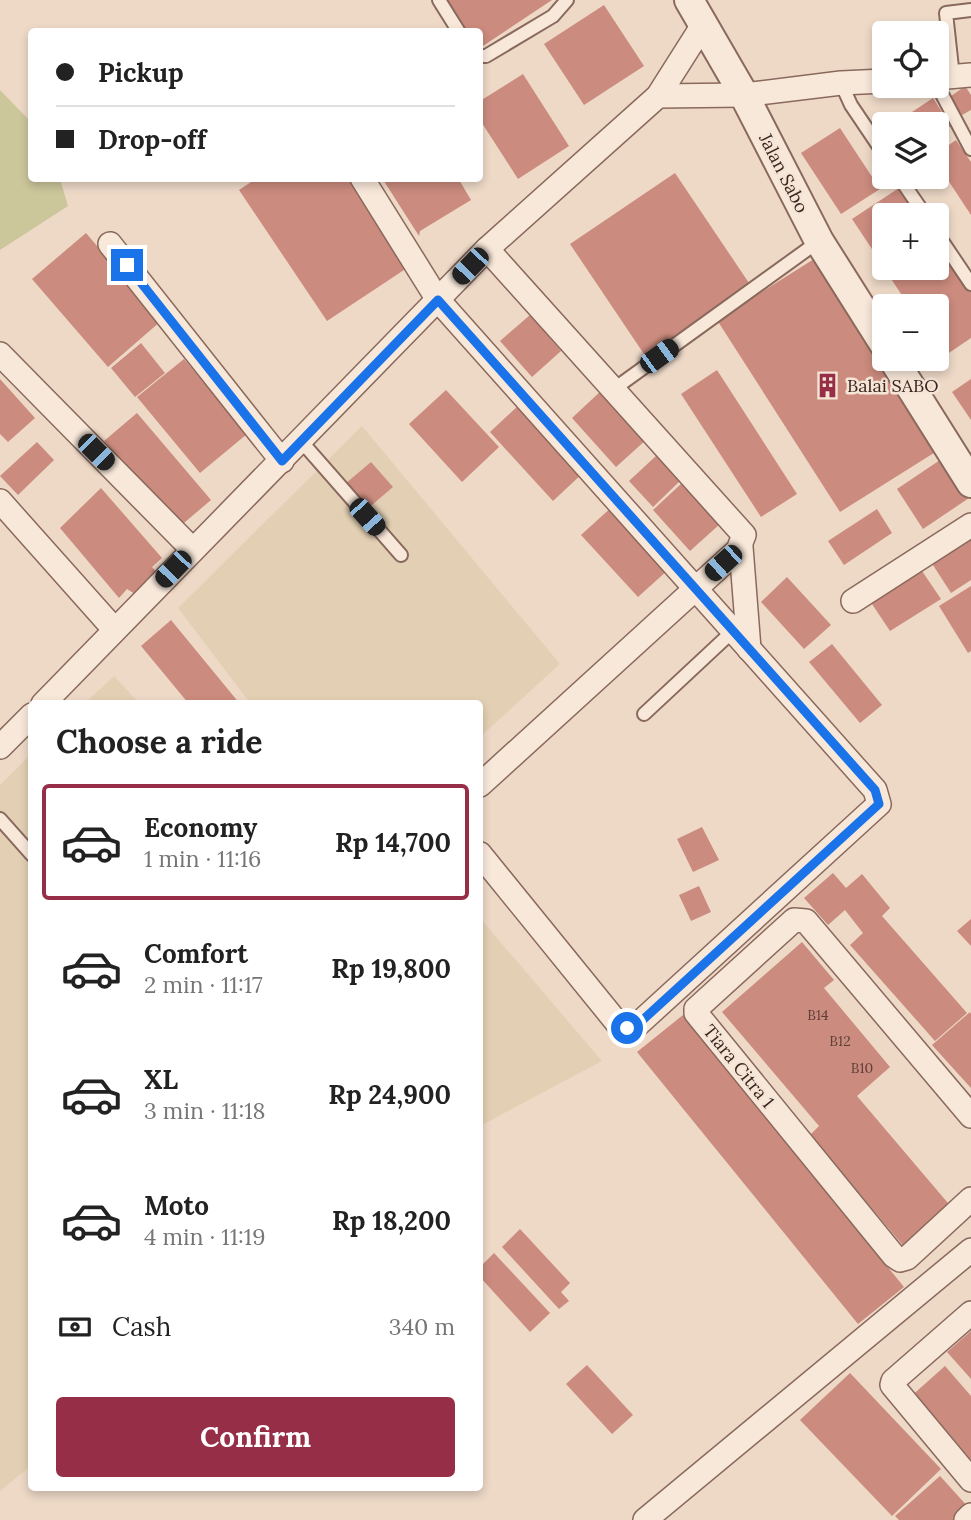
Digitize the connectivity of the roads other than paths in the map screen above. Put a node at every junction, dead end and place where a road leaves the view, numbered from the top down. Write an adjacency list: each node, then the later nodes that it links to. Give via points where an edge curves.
1 (439, 0): 7 (lane)
2 (566, 0): 8 (lane, via 553,16)
3 (688, 0): 6 (street, Jalan Sabo)
4 (971, 10): 5 (lane, via 946,13)
5 (946, 21)
6 (703, 24): 12 (street, Jalan Sabo); 13 (street)
7 (456, 28)
8 (483, 56)
9 (949, 78): 15 (lane)
10 (872, 82): 11 (street)
11 (841, 83): 12 (street); 14 (lane)
12 (744, 95): 13 (street); 17 (street, Jalan Sabo)
13 (658, 96): 19 (street)
14 (872, 136)
15 (971, 149)
16 (364, 182): 22 (street)
17 (819, 241): 23 (street, Jalan Sabo); 26 (lane)
18 (110, 244): 28 (street)
19 (486, 249): 22 (street); 26 (street)
20 (949, 251): 21 (lane)
21 (971, 284)
22 (438, 300): 27 (street); 35 (street)
23 (872, 325)
24 (0, 354): 33 (street)
25 (901, 371): 29 (street)
26 (614, 389): 32 (street, via 744,535)
27 (301, 441): 28 (street); 34 (lane)
28 (282, 461): 33 (street)
29 (971, 483)
30 (0, 501): 37 (street)
31 (971, 526): 36 (street)
32 (741, 547): 35 (street); 39 (street)
33 (192, 549): 37 (street)
34 (401, 555)
35 (694, 589): 38 (street); 44 (street)
36 (853, 601)
37 (114, 629): 40 (street)
38 (733, 631): 39 (street); 41 (lane)
39 (749, 649): 47 (street, via 875,790 879,804 635,1027 618,1024)
40 (47, 700)
41 (645, 714)
42 (28, 718): 43 (street)
43 (5, 733)
44 (483, 782)
45 (0, 819): 46 (lane)
46 (28, 850)
47 (483, 858)
48 (971, 1116): 49 (street, Tiara Citra 1, via 806,921 794,920 696,1009 894,1256 907,1258)
49 (971, 1199)
50 (971, 1250): 54 (street)
51 (971, 1313): 52 (street, via 892,1385)
52 (971, 1480)
53 (971, 1516): 55 (street)
54 (645, 1520)
55 (966, 1520)

